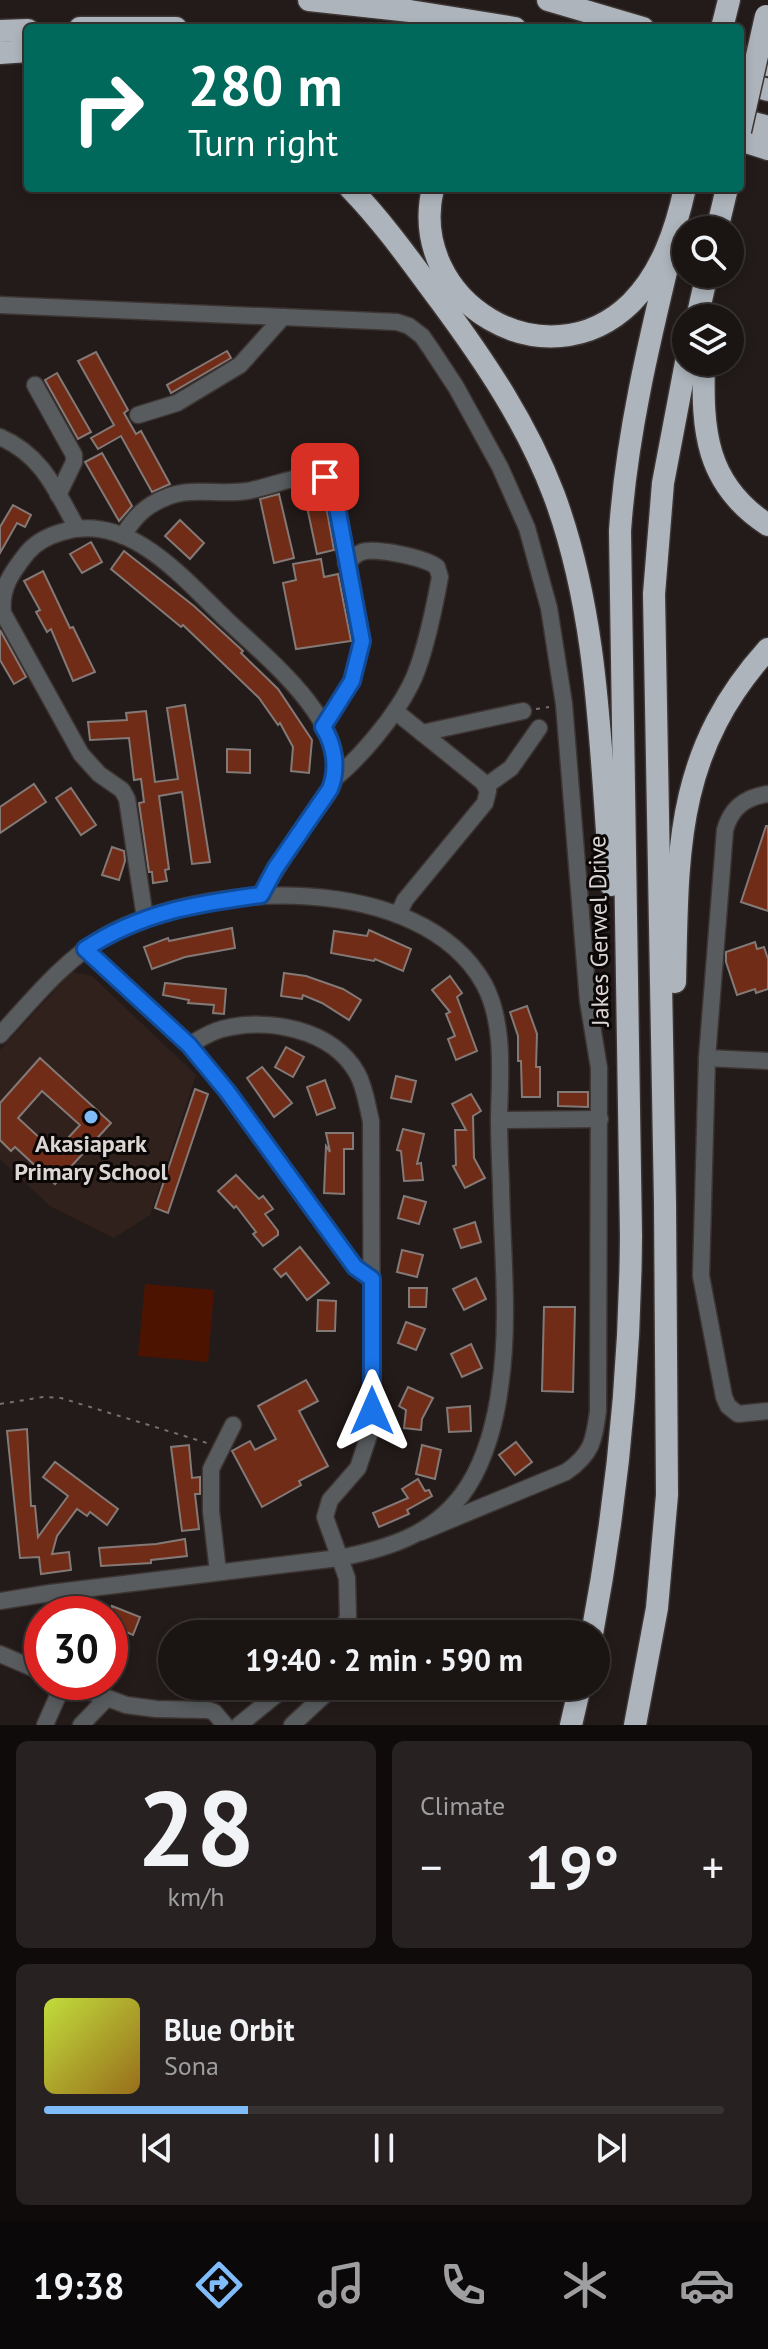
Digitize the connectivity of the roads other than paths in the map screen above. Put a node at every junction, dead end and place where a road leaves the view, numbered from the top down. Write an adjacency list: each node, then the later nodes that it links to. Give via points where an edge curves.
1 (309, 0): 5 (highway)
2 (548, 0): 6 (highway)
3 (577, 0): 7 (highway)
4 (767, 13): 17 (highway, bridge)
5 (490, 24)
6 (631, 24)
7 (632, 24)
8 (24, 30): 9 (highway)
9 (0, 31)
10 (24, 51): 11 (highway)
11 (0, 54): 12 (highway)
12 (24, 57)
13 (744, 57): 14 (highway)
14 (768, 65)
15 (744, 83): 16 (highway)
16 (768, 90)
17 (744, 114)
18 (744, 120): 19 (highway)
19 (768, 127)
20 (744, 141): 21 (highway)
21 (768, 149)
22 (354, 192): 57 (highway, via 392,236 498,382 533,447 563,521 590,639 619,972)
23 (432, 192): 28 (highway, via 431,235 447,279 479,313 526,334 573,333 616,315 643,289)
24 (684, 192): 26 (highway, Jakes Gerwel Drive)
25 (726, 192): 27 (highway)
26 (679, 216)
27 (720, 216)
28 (672, 237)
29 (672, 247): 57 (highway, Jakes Gerwel Drive, via 635,409 620,531)
30 (0, 305): 31 (street)
31 (283, 317): 35 (street, via 240,365 177,403); 62 (street, via 397,322 422,336 489,446 527,528 549,608 564,704)
32 (683, 376): 64 (highway, via 663,483 655,581)
33 (704, 376): 38 (highway, via 704,422 713,460 739,501)
34 (35, 385): 37 (street, via 74,455)
35 (138, 415)
36 (0, 437): 37 (street, via 27,451)
37 (58, 495): 39 (street)
38 (768, 525)
39 (77, 528): 40 (street); 55 (street, via 32,547 4,589 3,613 81,754 127,799)
40 (123, 536): 41 (street, via 143,510 176,493 245,492 320,475 334,491); 47 (street, via 160,557 291,681)
41 (341, 539): 42 (street); 43 (street)
42 (364, 550): 43 (street); 45 (street, via 426,560 439,571 416,674)
43 (346, 563): 47 (street, via 362,632 361,653 352,681)
44 (768, 649): 64 (highway, via 714,729 692,782 683,822 671,1162)
45 (395, 711): 49 (street); 50 (street)
46 (523, 711): 49 (street)
47 (323, 727): 50 (street, via 332,744)
48 (539, 728): 51 (street, via 511,768)
49 (422, 733): 51 (street)
50 (335, 778): 53 (street)
51 (486, 786): 54 (street, via 485,803)
52 (768, 794): 60 (street, via 741,804 729,815 725,830)
53 (261, 895): 54 (street, via 345,902); 55 (street)
54 (398, 915): 63 (street, via 446,940 485,986 498,1034)
55 (145, 918): 56 (street)
56 (85, 949): 58 (street); 59 (street)
57 (627, 1001): 74 (highway, Jakes Gerwel Drive, via 628,1357 614,1504)
58 (0, 1035)
59 (189, 1045): 65 (street, via 355,1267); 65 (street, via 223,1028 293,1028 342,1054 357,1073 371,1121)
60 (707, 1058): 61 (street); 66 (street, via 701,1276 706,1312 728,1406 738,1414)
61 (768, 1061)
62 (600, 1119): 63 (street); 68 (street, via 598,1411 590,1448 566,1472)
63 (499, 1120): 68 (street, via 504,1328 500,1390 469,1484 452,1507)
64 (665, 1203): 89 (highway, via 667,1510 657,1608)
65 (372, 1279): 69 (street, via 370,1432 358,1468 330,1500 325,1517)
66 (768, 1411)
67 (233, 1425): 70 (street, via 211,1469)
68 (421, 1532): 69 (street, via 377,1551)
69 (339, 1558): 70 (street); 73 (street, via 347,1578)
70 (218, 1572): 72 (street)
71 (0, 1582): 72 (street)
72 (1, 1601)
73 (349, 1620)
74 (594, 1620)
75 (0, 1654): 76 (street)
76 (24, 1664)
77 (56, 1700): 83 (street)
78 (105, 1700): 84 (street)
79 (112, 1700): 85 (street, via 156,1709 208,1710)
80 (270, 1700): 86 (street)
81 (319, 1700): 87 (street)
82 (577, 1700): 88 (highway)
83 (45, 1725)
84 (81, 1725)
85 (225, 1725)
86 (239, 1725)
87 (292, 1725)
88 (571, 1725)
89 (635, 1725)

